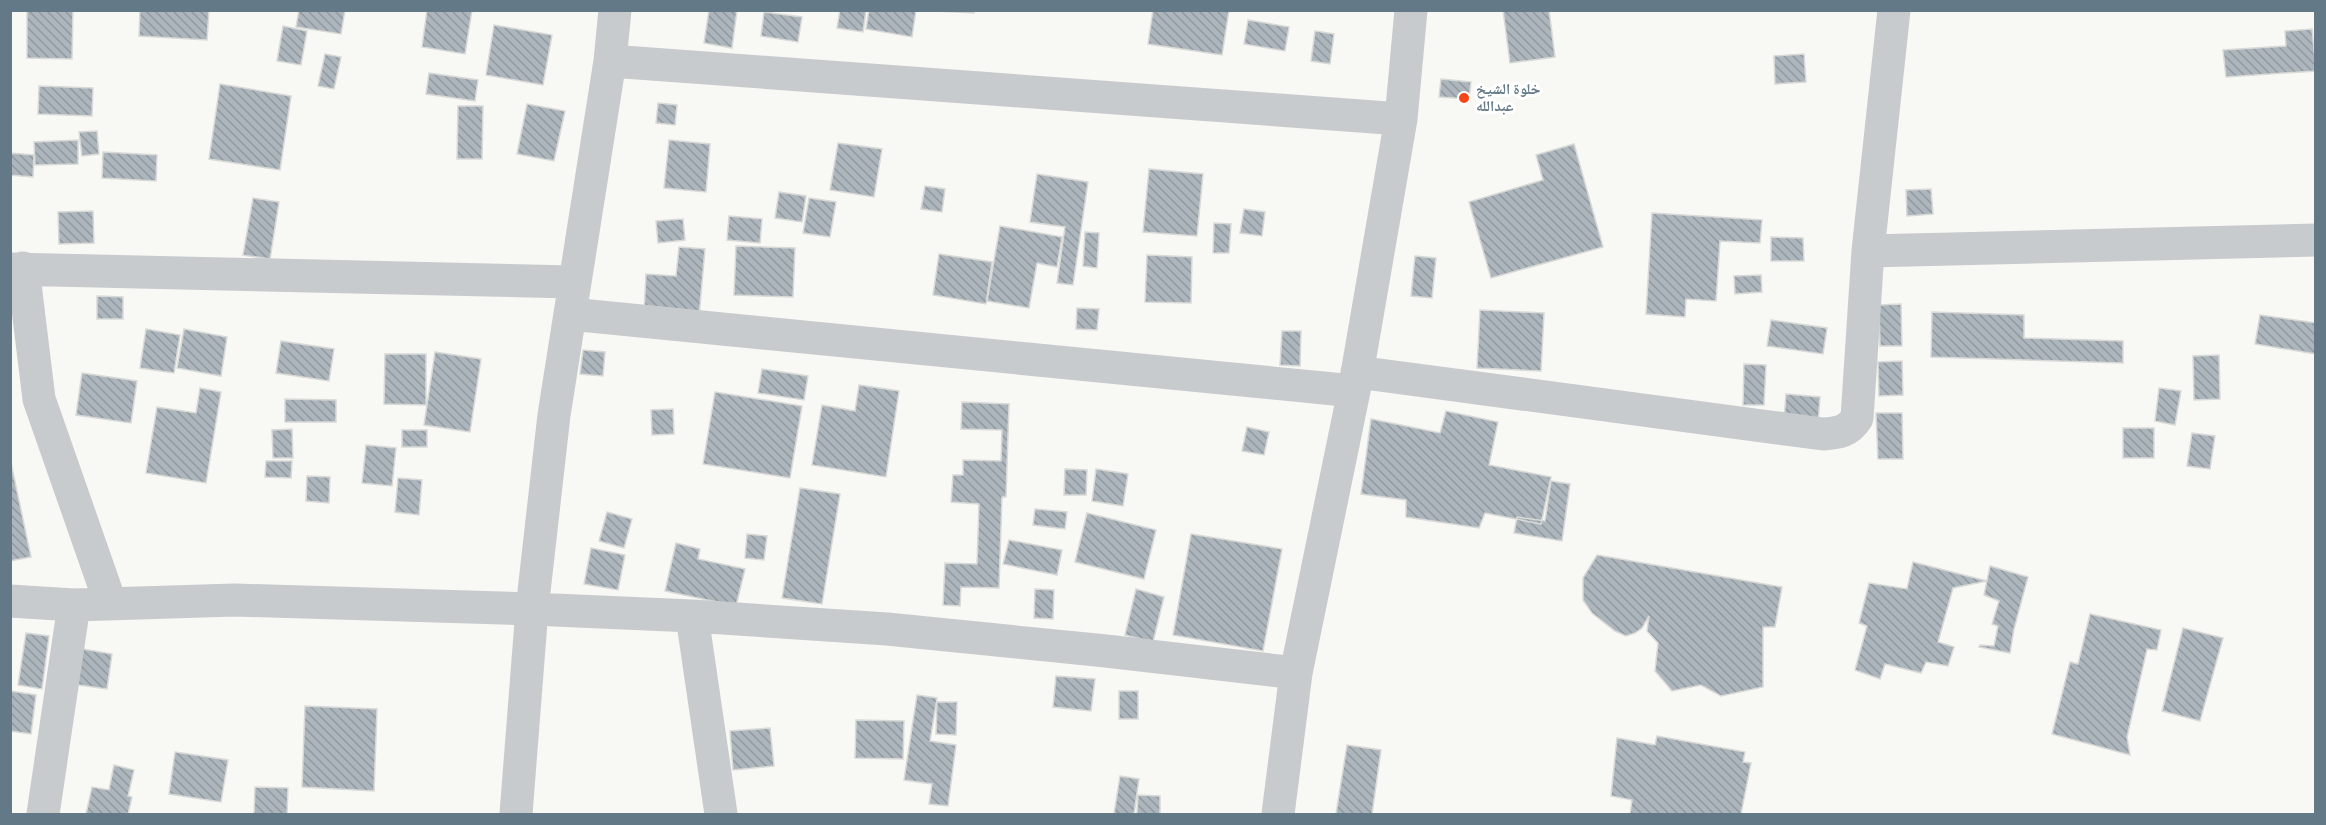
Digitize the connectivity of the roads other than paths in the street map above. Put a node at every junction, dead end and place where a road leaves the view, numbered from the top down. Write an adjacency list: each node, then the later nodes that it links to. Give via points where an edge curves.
1 (615, 10): 4 (street)
2 (1411, 10): 5 (street)
3 (1894, 10): 7 (street)
4 (610, 61): 5 (street); 9 (street)
5 (1401, 119): 11 (street)
6 (2316, 240): 7 (street)
7 (1868, 251): 11 (street, via 1857,418 1842,432 1823,435)
8 (17, 269): 9 (street); 13 (street, via 39,399)
9 (574, 282): 10 (street)
10 (570, 314): 11 (street); 15 (street)
11 (1356, 382): 17 (street)
12 (10, 601): 14 (street)
13 (110, 602): 14 (street); 15 (street, via 235,600)
14 (74, 605): 18 (street)
15 (532, 609): 16 (street); 19 (street)
16 (692, 616): 17 (street, via 887,629); 20 (street)
17 (1296, 673): 21 (street)
18 (43, 814)
19 (516, 814)
20 (721, 814)
21 (1278, 814)

